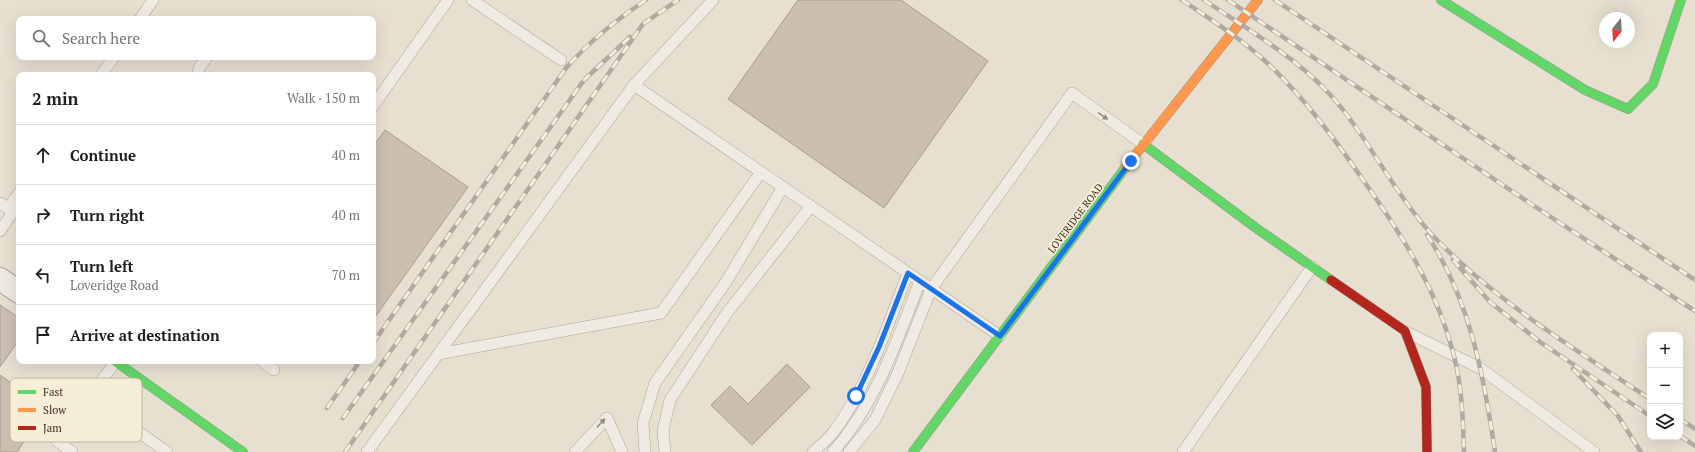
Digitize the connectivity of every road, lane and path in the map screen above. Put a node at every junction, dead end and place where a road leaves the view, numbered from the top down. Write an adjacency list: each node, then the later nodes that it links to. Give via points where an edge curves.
1 (153, 0): 8 (lane)
2 (448, 0): 15 (lane)
3 (472, 0): 11 (lane)
4 (713, 0): 14 (lane)
5 (1258, 0): 16 (street, LOVERIDGE ROAD)
6 (1441, 0): 7 (street, via 1585,90 1628,109 1653,84)
7 (1681, 0)
8 (142, 16)
9 (112, 60): 12 (lane)
10 (205, 60): 13 (lane)
11 (561, 60)
12 (103, 72)
13 (198, 72)
14 (634, 85): 17 (lane); 31 (lane)
15 (376, 102)
16 (1143, 144): 23 (street); 27 (lane, one-way to 16, via 1072,93); 30 (street, LOVERIDGE ROAD)
17 (761, 172): 18 (lane); 31 (lane, via 661,313)
18 (783, 187): 21 (lane); 47 (lane, via 726,282 655,383 643,423)
19 (16, 195): 20 (lane)
20 (4, 205): 22 (lane, via 13,212)
21 (811, 206): 24 (lane); 48 (lane, via 727,313 670,400 663,431)
22 (0, 230)
23 (1312, 267): 29 (street); 53 (lane)
24 (908, 273): 26 (lane); 49 (lane, via 879,347 856,396 832,433)
25 (0, 279): 28 (street)
26 (920, 281): 27 (lane); 50 (lane, via 893,352 872,396 848,435)
27 (932, 289): 30 (lane); 51 (lane, via 898,373 875,420)
28 (16, 290)
29 (1405, 331): 54 (street, via 1426,387); 55 (lane, via 1480,368)
30 (1000, 336): 52 (street, LOVERIDGE ROAD)
31 (438, 354): 44 (lane)
32 (114, 364): 36 (lane)
33 (120, 364): 37 (street)
34 (266, 364): 35 (lane)
35 (274, 370)
36 (103, 378)
37 (140, 378)
38 (142, 380): 43 (street)
39 (142, 434): 42 (lane)
40 (58, 442): 41 (lane)
41 (72, 452)
42 (168, 452)
43 (243, 452)
44 (367, 452)
45 (575, 452): 46 (lane, one-way to 46, via 607,418)
46 (622, 452)
47 (645, 452)
48 (665, 452)
49 (813, 452)
50 (832, 452)
51 (849, 452)
52 (913, 452)
53 (1183, 452)
54 (1427, 452)
55 (1594, 452)

